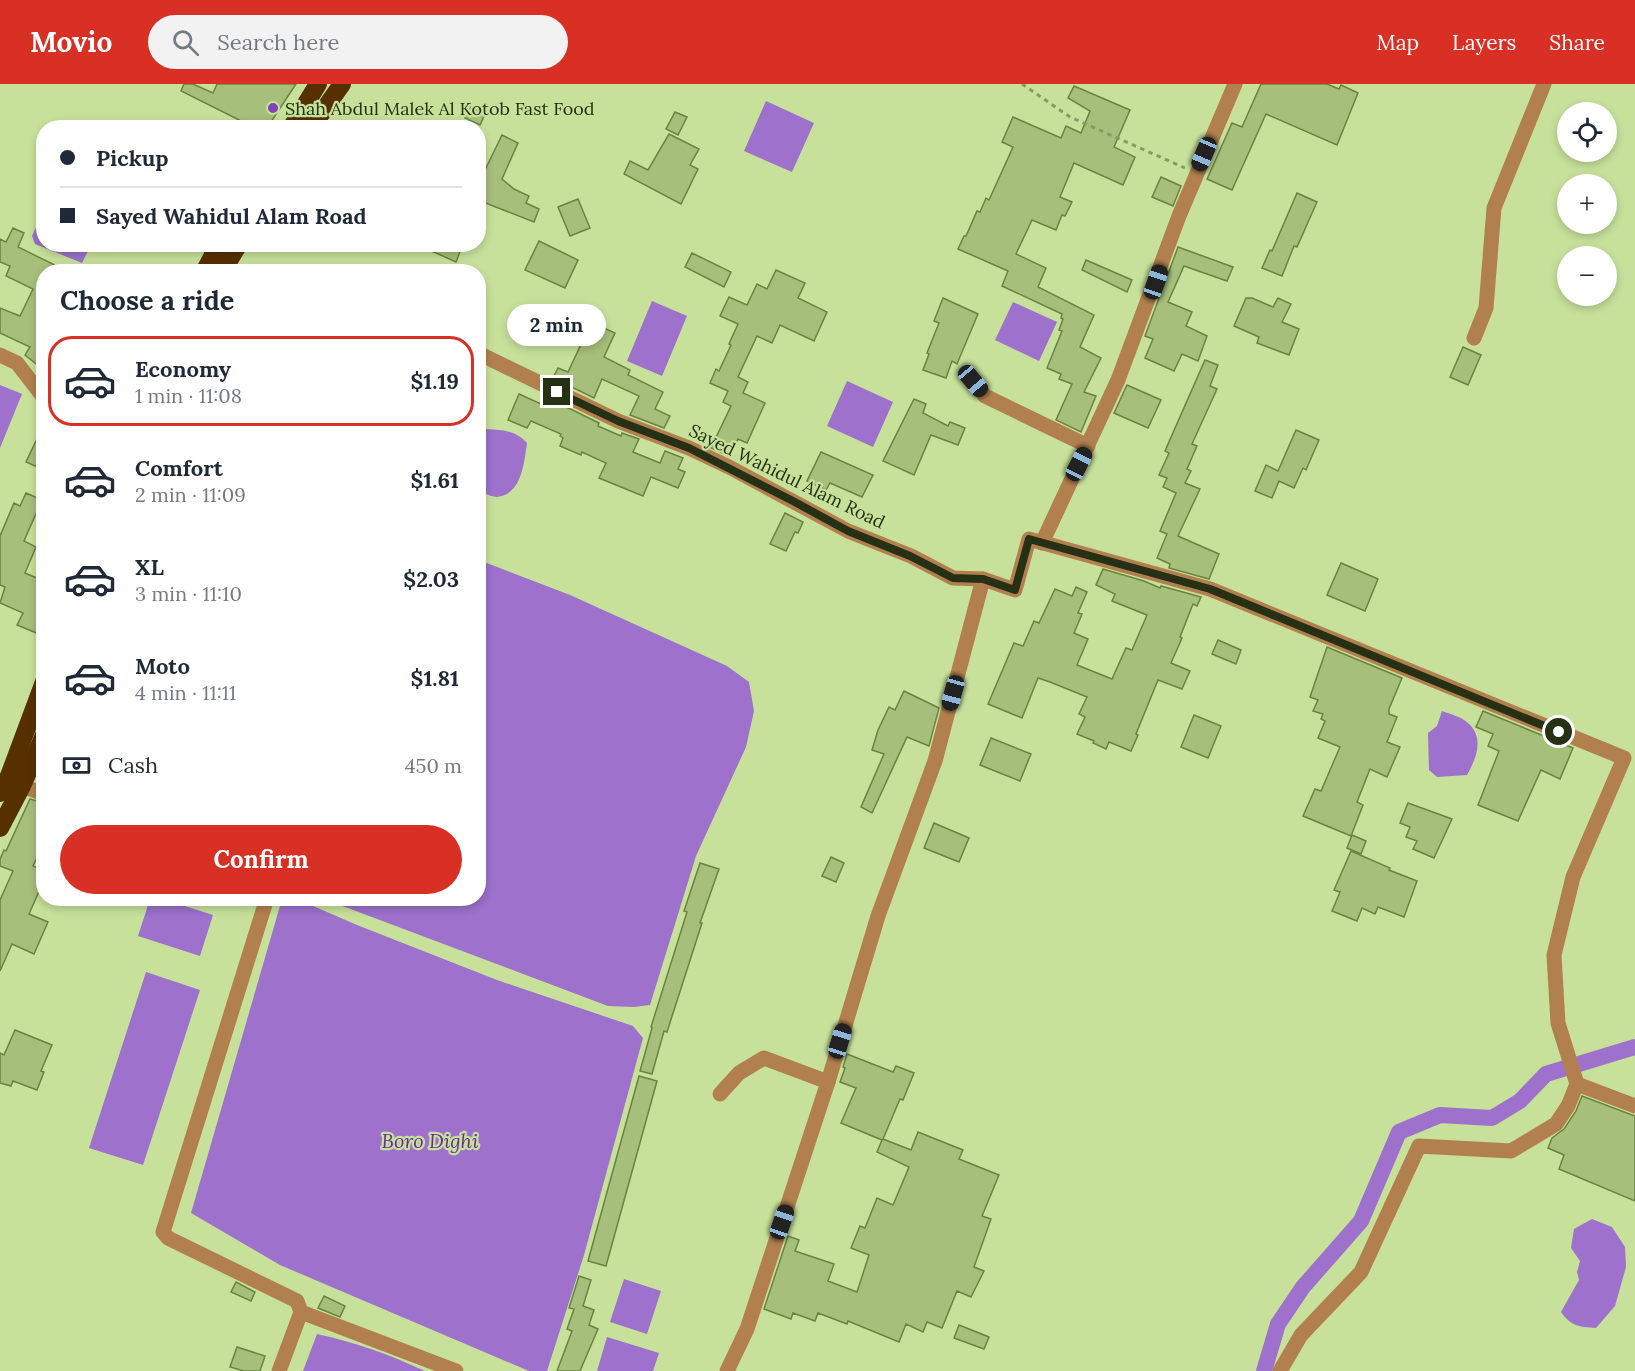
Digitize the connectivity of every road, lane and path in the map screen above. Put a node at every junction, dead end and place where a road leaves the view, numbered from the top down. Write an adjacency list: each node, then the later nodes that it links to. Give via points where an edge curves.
1 (318, 84): 6 (highway)
2 (342, 84): 7 (highway)
3 (1022, 84): 8 (path, via 1070,117)
4 (1235, 84): 8 (street)
5 (1544, 84): 9 (street, via 1494,208 1485,308)
6 (296, 120)
7 (317, 120)
8 (1196, 174): 14 (street, via 1118,380)
9 (1474, 338)
10 (0, 355): 13 (street, via 17,363)
11 (486, 357): 16 (street, Sayed Wahidul Alam Road, via 618,421 719,462 848,531 953,578)
12 (973, 381): 14 (street, via 985,396)
13 (36, 388)
14 (1088, 446): 15 (street)
15 (1042, 543): 16 (street, Sayed Wahidul Alam Road, via 1029,539 1015,590); 19 (street, via 1210,589)
16 (983, 579): 25 (street, via 934,761 878,916)
17 (36, 703): 22 (highway)
18 (36, 754): 20 (highway)
19 (1629, 761): 26 (street, via 1573,877 1554,955 1558,1023)
20 (22, 786): 21 (street); 23 (highway)
21 (36, 791)
22 (0, 793)
23 (0, 828)
24 (265, 906): 29 (street, via 163,1232 168,1238 297,1301)
25 (828, 1082): 27 (street, via 764,1058 739,1073); 32 (street, via 747,1329)
26 (1577, 1084): 28 (street); 33 (street, via 1556,1124 1511,1151 1419,1146 1361,1272 1300,1335)
27 (720, 1094)
28 (1635, 1106)
29 (301, 1312): 30 (street); 31 (street)
30 (279, 1371)
31 (456, 1371)
32 (727, 1371)
33 (1280, 1371)

